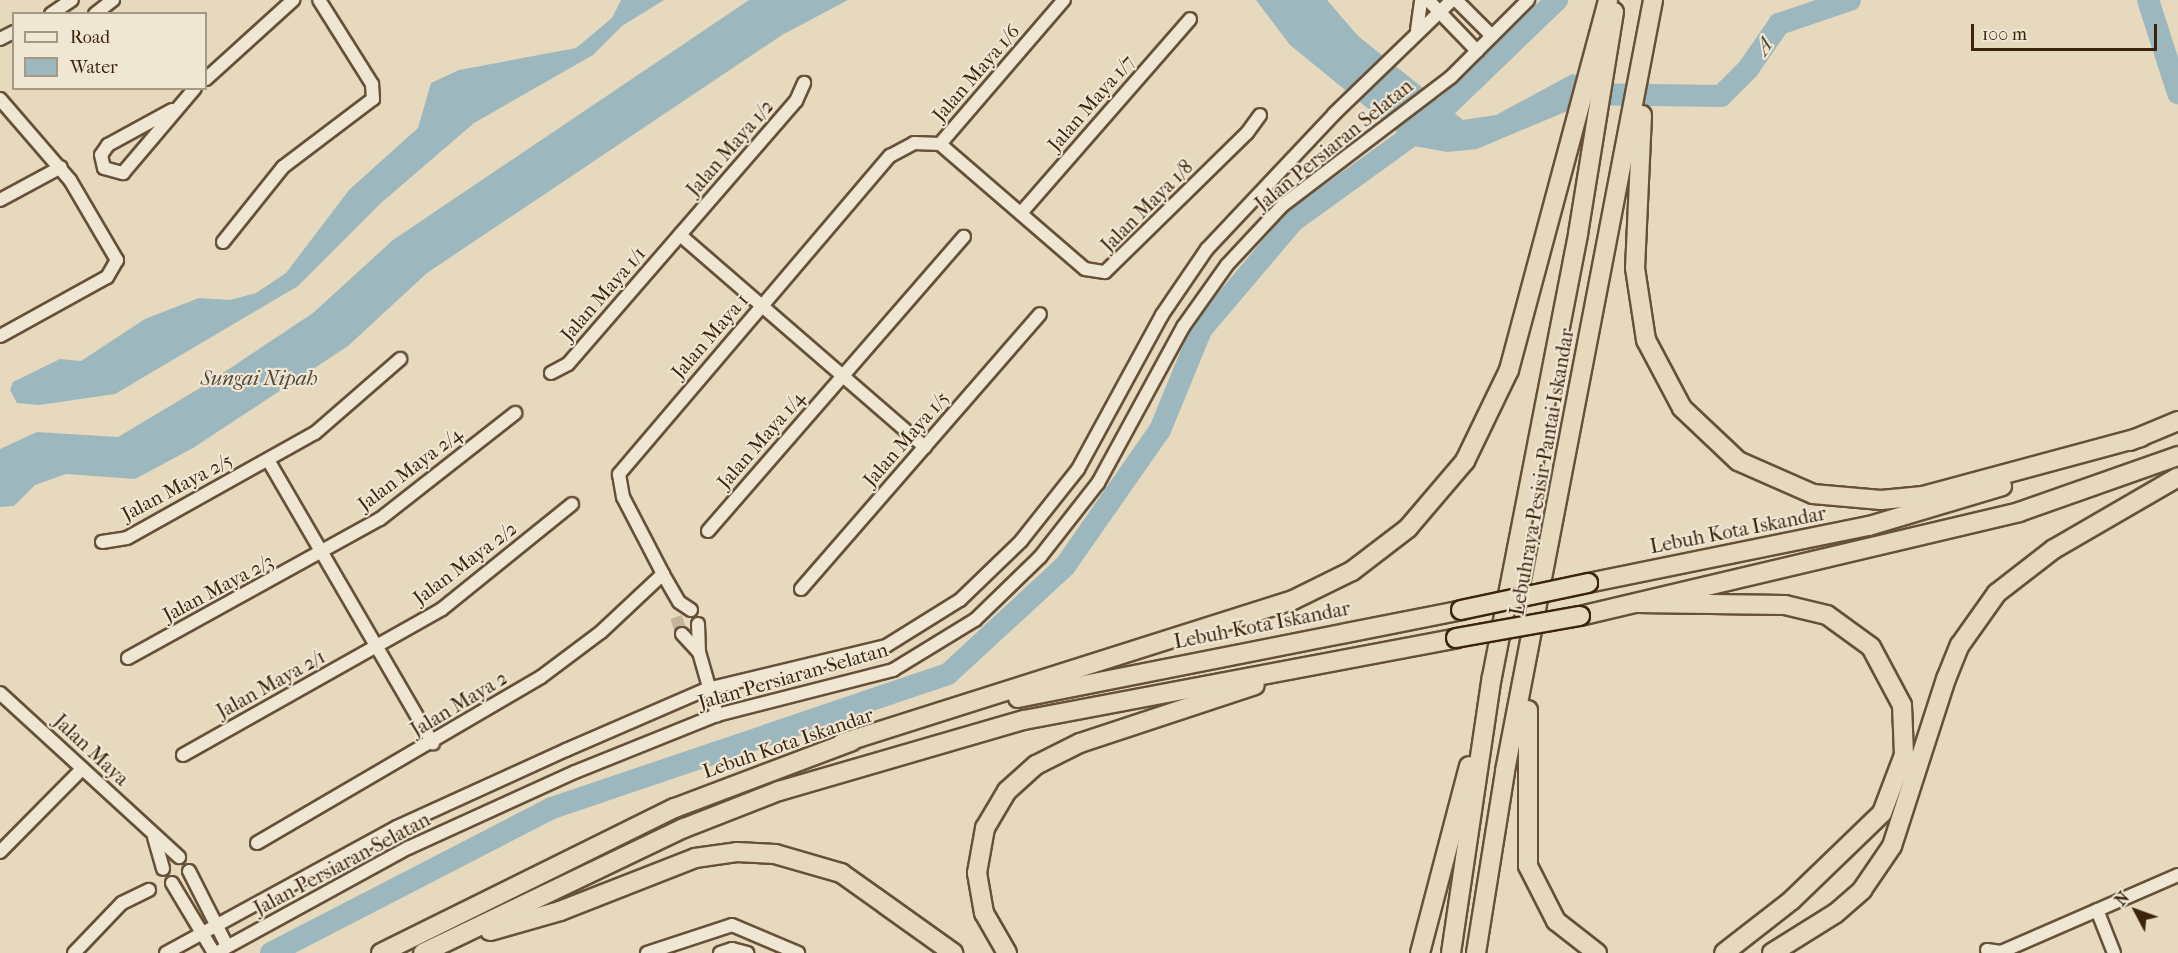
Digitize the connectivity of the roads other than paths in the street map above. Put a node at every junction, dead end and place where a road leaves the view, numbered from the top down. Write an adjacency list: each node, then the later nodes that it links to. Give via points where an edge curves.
1 (72, 0): 13 (street)
2 (113, 0): 14 (street)
3 (293, 0): 21 (street)
4 (319, 0): 33 (street, via 372,84 373,99 283,167)
5 (1064, 0): 27 (street, Jalan Maya 1/6)
6 (1421, 0): 18 (street, via 1423,16)
7 (1428, 0): 15 (street)
8 (1454, 0): 15 (street, Jalan Persiaran Selatan); 17 (street)
9 (1528, 0): 17 (street, Jalan Persiaran Selatan)
10 (1608, 0): 69 (highway, via 1509,370 1465,461 1408,528 1352,571 1293,600)
11 (1616, 0): 64 (highway, Lebuhraya Pesisir Pantai Iskandar, via 1578,234)
12 (1653, 0): 20 (highway, Lebuhraya Pesisir Pantai Iskandar)
13 (54, 12)
14 (98, 12)
15 (1440, 12): 18 (street, Jalan Persiaran Selatan); 19 (street)
16 (1190, 19): 30 (street, Jalan Maya 1/7)
17 (1492, 36): 19 (street, Jalan Persiaran Selatan)
18 (1414, 37): 65 (street, Jalan Persiaran Selatan, via 1334,114 1207,249 1162,315 1078,469 1021,541 960,600 886,646)
19 (1477, 51): 67 (street, Jalan Persiaran Selatan, via 1370,144 1283,205 1227,265 1183,327 1098,483 1040,558 975,620 893,670)
20 (1644, 62): 42 (highway, via 1635,268 1640,312 1671,392 1725,452 1791,488 1835,498 1881,500 1923,496); 62 (highway, Lebuhraya Pesisir Pantai Iskandar)
21 (207, 78)
22 (804, 83): 31 (street, Jalan Maya 1/2, via 796,101)
23 (193, 90): 25 (street)
24 (0, 99): 28 (street)
25 (172, 110): 25 (street, via 108,146 101,155 104,168 123,173)
26 (1260, 115): 30 (street, Jalan Maya 1/8, via 1247,134 1105,272 1085,269)
27 (940, 144): 30 (street, Jalan Maya 1/8); 34 (street, Jalan Maya 1, via 914,143 890,156)
28 (60, 168): 29 (street); 36 (street, via 113,251 113,270)
29 (0, 200)
30 (1021, 213)
31 (680, 235): 34 (street); 38 (street, Jalan Maya 1/1, via 568,364)
32 (964, 237): 39 (street, Jalan Maya 1/4)
33 (223, 242)
34 (764, 304): 39 (street); 51 (street, Jalan Maya 1, via 619,474 623,497)
35 (1040, 314): 43 (street, Jalan Maya 1/5)
36 (0, 336)
37 (400, 359): 45 (street, Jalan Maya 2/5, via 315,433)
38 (551, 373)
39 (844, 375): 43 (street); 48 (street, Jalan Maya 1/4)
40 (515, 412): 50 (street, Jalan Maya 2/4, via 380,519)
41 (2178, 421): 42 (highway, Lebuh Kota Iskandar)
42 (2141, 436): 69 (highway, Lebuh Kota Iskandar, bridge, via 1944,506 1869,526 1127,674)
43 (925, 447): 52 (street, Jalan Maya 1/5)
44 (2178, 456): 54 (highway, via 2019,512)
45 (268, 460): 49 (street, Jalan Maya 2/5, via 127,538); 50 (street)
46 (2178, 477): 101 (highway, via 2054,549 1997,593 1960,645 1946,679 1906,815 1887,854 1836,913)
47 (572, 504): 59 (street, Jalan Maya 2/2, via 442,609)
48 (708, 531)
49 (102, 542)
50 (325, 552): 59 (street); 61 (street, Jalan Maya 2/3)
51 (663, 574): 53 (street, Jalan Maya 1); 68 (street, Jalan Maya 2, via 601,632 541,677)
52 (801, 589)
53 (679, 602): 55 (street, Jalan Maya 1); 56 (street)
54 (1637, 603): 63 (highway, bridge); 100 (highway, via 1785,606 1827,615 1871,647 1902,705 1902,766 1882,813 1792,900)
55 (691, 610)
56 (676, 617)
57 (698, 624): 60 (street)
58 (682, 634): 60 (street)
59 (378, 648): 68 (street); 70 (street, Jalan Maya 2/1)
60 (699, 652): 65 (street)
61 (128, 658)
62 (1529, 666): 98 (highway, Lebuhraya Pesisir Pantai Iskandar, via 1501,792); 99 (highway, via 1523,823 1528,866 1548,910)
63 (1305, 668): 84 (highway, via 1024,720 779,791 684,828); 95 (highway, via 1080,743 1020,778 986,828 977,873 984,913)
64 (1492, 677): 96 (highway); 97 (highway, Lebuhraya Pesisir Pantai Iskandar)
65 (707, 689): 67 (street); 82 (street, Jalan Persiaran Selatan, via 397,827)
66 (0, 693): 71 (street, Jalan Maya)
67 (717, 715): 86 (street, Jalan Persiaran Selatan, via 408,848)
68 (433, 743): 73 (street, Jalan Maya 2)
69 (842, 743): 89 (highway, Lebuh Kota Iskandar, via 675,808)
70 (183, 754)
71 (82, 769): 72 (street, Jalan Maya); 74 (street)
72 (154, 837): 75 (street, Jalan Maya); 76 (street)
73 (257, 843)
74 (0, 852)
75 (179, 857)
76 (163, 869)
77 (189, 871): 82 (street)
78 (2178, 875): 81 (street)
79 (172, 883): 83 (street)
80 (149, 890): 87 (street, via 122,903)
81 (2097, 910): 85 (street, via 2001,952); 102 (street)
82 (214, 924): 83 (street, Jalan Persiaran Selatan); 86 (street)
83 (202, 931): 86 (street); 88 (street, Jalan Persiaran Selatan)
84 (429, 950): 94 (highway, via 560,911 694,858 737,852 775,854 841,873)
85 (1987, 950)
86 (219, 951)
87 (74, 953)
88 (166, 953)
89 (381, 953)
90 (647, 953): 93 (street, via 732,925 748,928)
91 (720, 953): 92 (street, via 732,949)
92 (747, 953)
93 (798, 953)
94 (953, 953)
95 (1007, 953)
96 (1420, 953)
97 (1451, 953)
98 (1476, 953)
99 (1597, 953)
100 (1724, 953)
101 (1772, 953)
102 (2114, 953)

